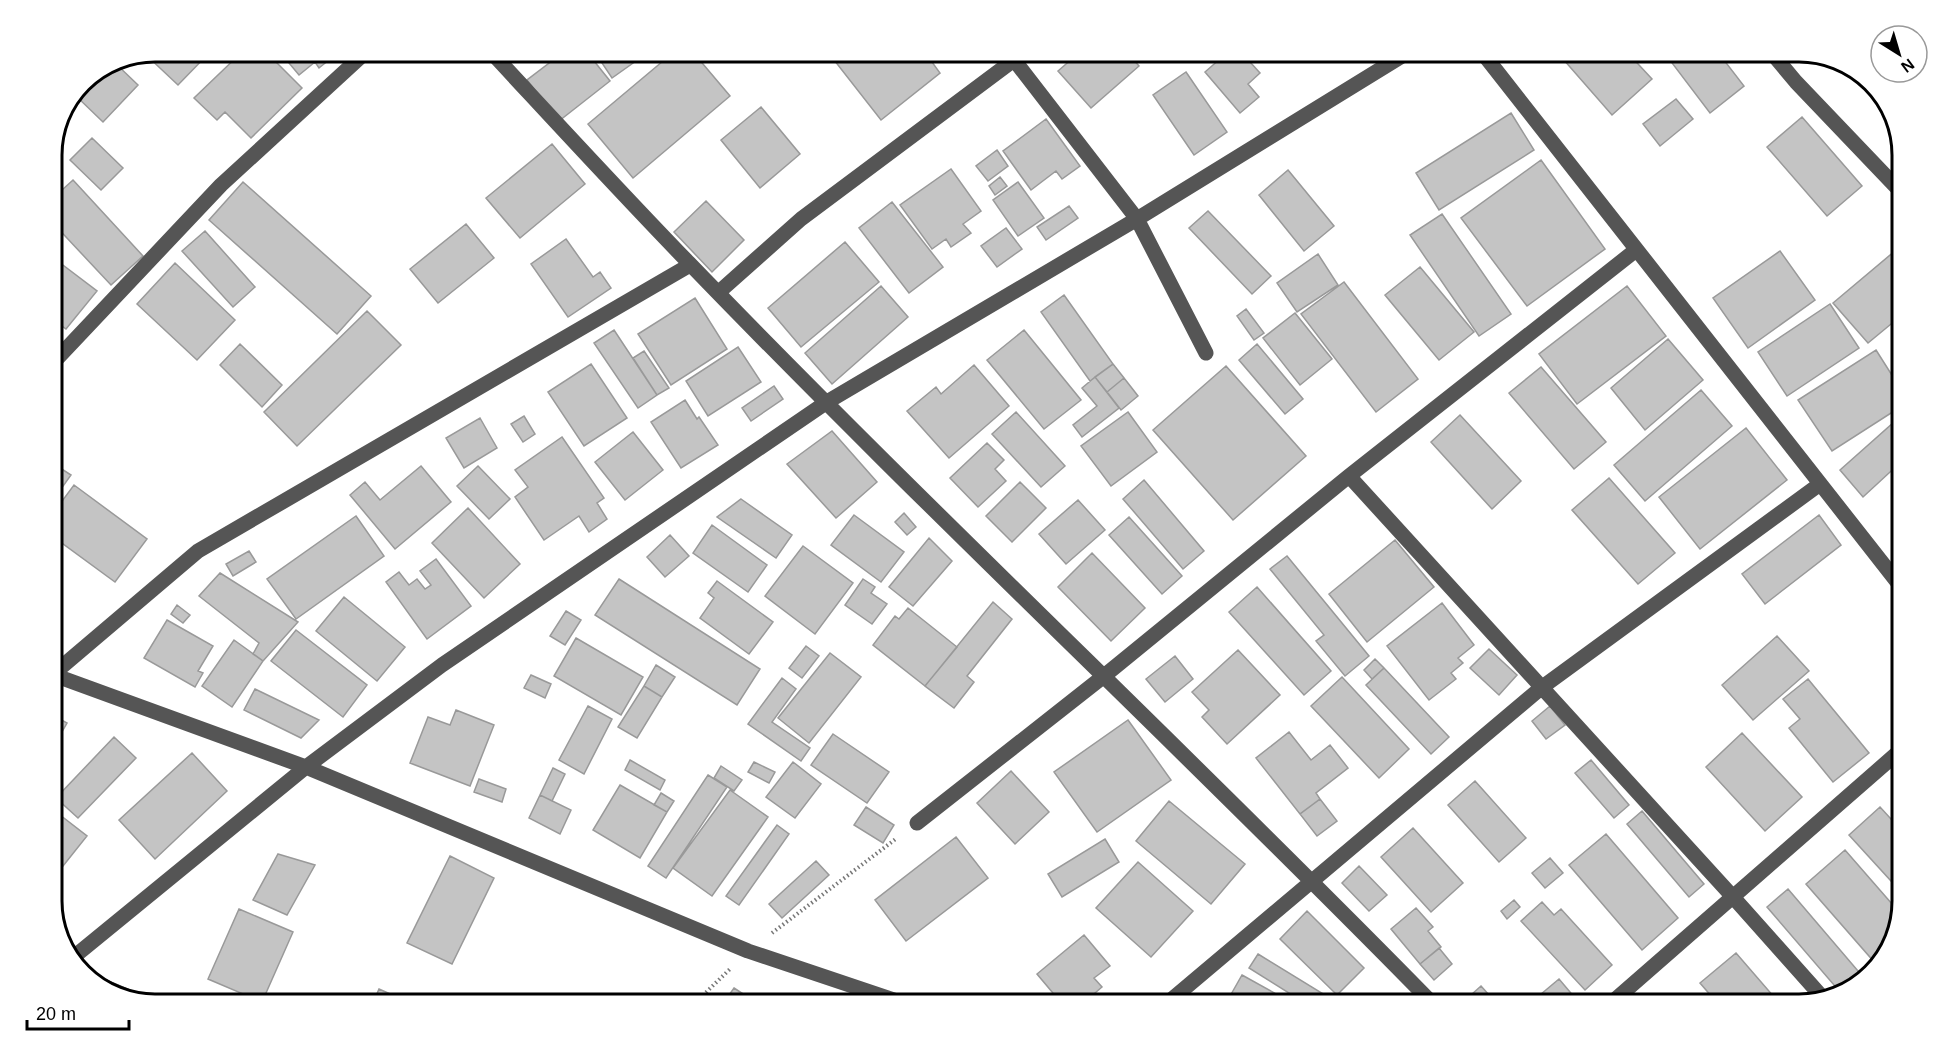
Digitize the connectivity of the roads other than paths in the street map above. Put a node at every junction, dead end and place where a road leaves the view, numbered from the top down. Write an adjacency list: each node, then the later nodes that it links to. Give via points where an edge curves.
1 (355, 62): 13 (street, via 220,185)
2 (500, 62): 11 (street)
3 (1012, 62): 12 (street, via 801,219)
4 (1024, 62): 9 (street)
5 (1392, 62): 9 (street)
6 (1490, 62): 10 (street)
7 (1779, 62): 8 (street)
8 (1891, 182)
9 (1137, 219): 14 (street); 15 (street)
10 (1636, 250): 16 (street); 17 (street)
11 (690, 265): 12 (street); 19 (street, via 198,551)
12 (719, 292): 15 (street)
13 (62, 353)
14 (1206, 353)
15 (827, 402): 20 (street); 24 (street, via 442,665)
16 (1349, 476): 20 (street); 22 (street)
17 (1820, 484): 18 (street); 22 (street)
18 (1892, 575)
19 (62, 666)
20 (1104, 676): 25 (street); 26 (street)
21 (62, 678): 24 (street)
22 (1541, 688): 26 (street); 27 (street)
23 (1892, 758): 27 (street)
24 (306, 767): 28 (street); 30 (street, via 748,951)
25 (916, 823)
26 (1312, 880): 31 (street); 32 (street)
27 (1734, 897): 29 (street); 33 (street)
28 (78, 954)
29 (1818, 992)
30 (876, 994)
31 (1178, 994)
32 (1423, 994)
33 (1622, 994)

